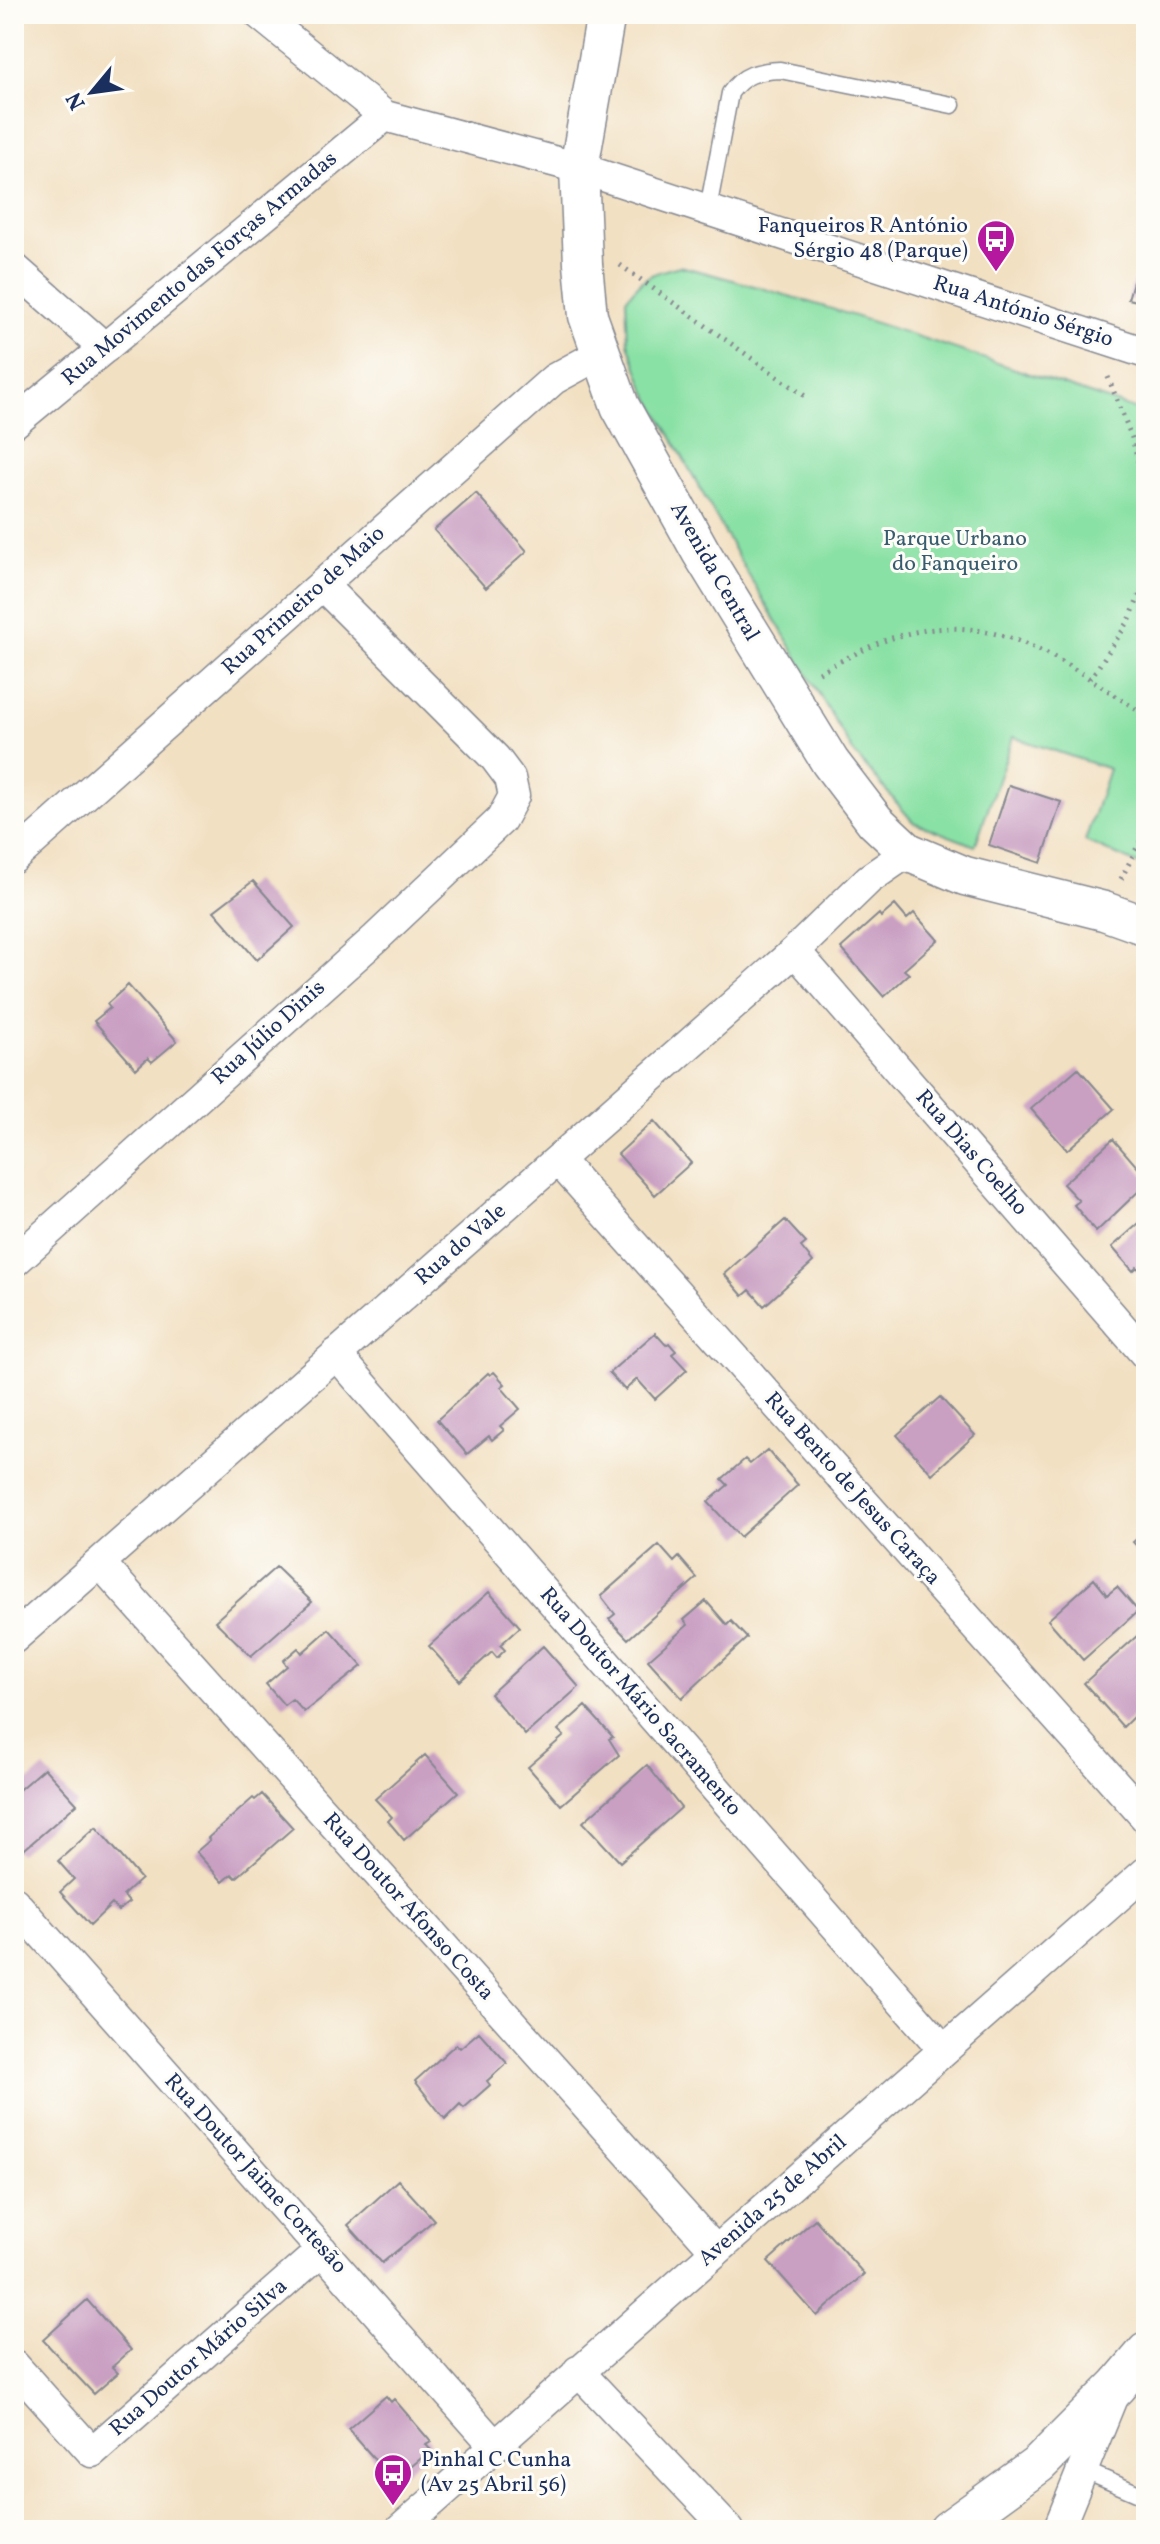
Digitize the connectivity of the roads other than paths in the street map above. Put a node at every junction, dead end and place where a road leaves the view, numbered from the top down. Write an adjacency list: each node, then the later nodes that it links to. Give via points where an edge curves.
1 (259, 14): 4 (street)
2 (606, 14): 5 (street, Avenida Central)
3 (952, 105): 6 (lane, via 780,70 756,72 737,82 730,93)
4 (385, 116): 5 (street, Rua António Sérgio); 8 (street, Rua Movimento das Forças Armadas)
5 (579, 168): 6 (street, Rua António Sérgio); 10 (street, Avenida Central, via 588,316)
6 (708, 209): 9 (street, Rua António Sérgio)
7 (14, 268): 8 (street)
8 (105, 348): 11 (street, Rua Movimento das Forças Armadas)
9 (1146, 353)
10 (600, 354): 12 (street, Rua Primeiro de Maio, via 554,379); 13 (street, Avenida Central, via 620,406 783,689 875,821)
11 (14, 423)
12 (322, 585): 14 (street, Rua Primeiro de Maio); 18 (street, Rua Júlio Dinis, via 495,758 510,778 514,796 501,820 376,938)
13 (908, 852): 15 (street, Avenida Central, via 965,876); 16 (street, Rua do Vale, via 869,879)
14 (14, 858)
15 (1146, 926)
16 (795, 951): 17 (street, Rua do Vale); 20 (street, Rua Dias Coelho)
17 (558, 1160): 19 (street, Rua do Vale); 23 (street, Rua Bento de Jesus Caraça)
18 (14, 1262)
19 (336, 1354): 21 (street, Rua do Vale); 26 (street, Rua Doutor Mário Sacramento)
20 (1146, 1355)
21 (100, 1563): 22 (street, Rua do Vale); 28 (street, Rua Doutor Afonso Costa)
22 (14, 1638)
23 (1146, 1818)
24 (1146, 1872): 26 (street, Avenida 25 de Abril)
25 (14, 1902): 27 (street, Rua Doutor Jaime Cortesão)
26 (944, 2050): 28 (street, Avenida 25 de Abril)
27 (322, 2250): 30 (street, Rua Doutor Mário Silva, via 92,2452); 33 (street, Rua Doutor Jaime Cortesão)
28 (716, 2251): 31 (street, Avenida 25 de Abril)
29 (1146, 2352): 32 (street)
30 (14, 2365)
31 (578, 2371): 33 (street, Avenida 25 de Abril); 37 (street)
32 (1117, 2386): 34 (street); 38 (street, via 1039,2464)
33 (495, 2446): 36 (street, Avenida 25 de Abril)
34 (1083, 2470): 35 (lane); 39 (street)
35 (1146, 2497)
36 (400, 2530)
37 (729, 2530)
38 (948, 2530)
39 (1058, 2530)

